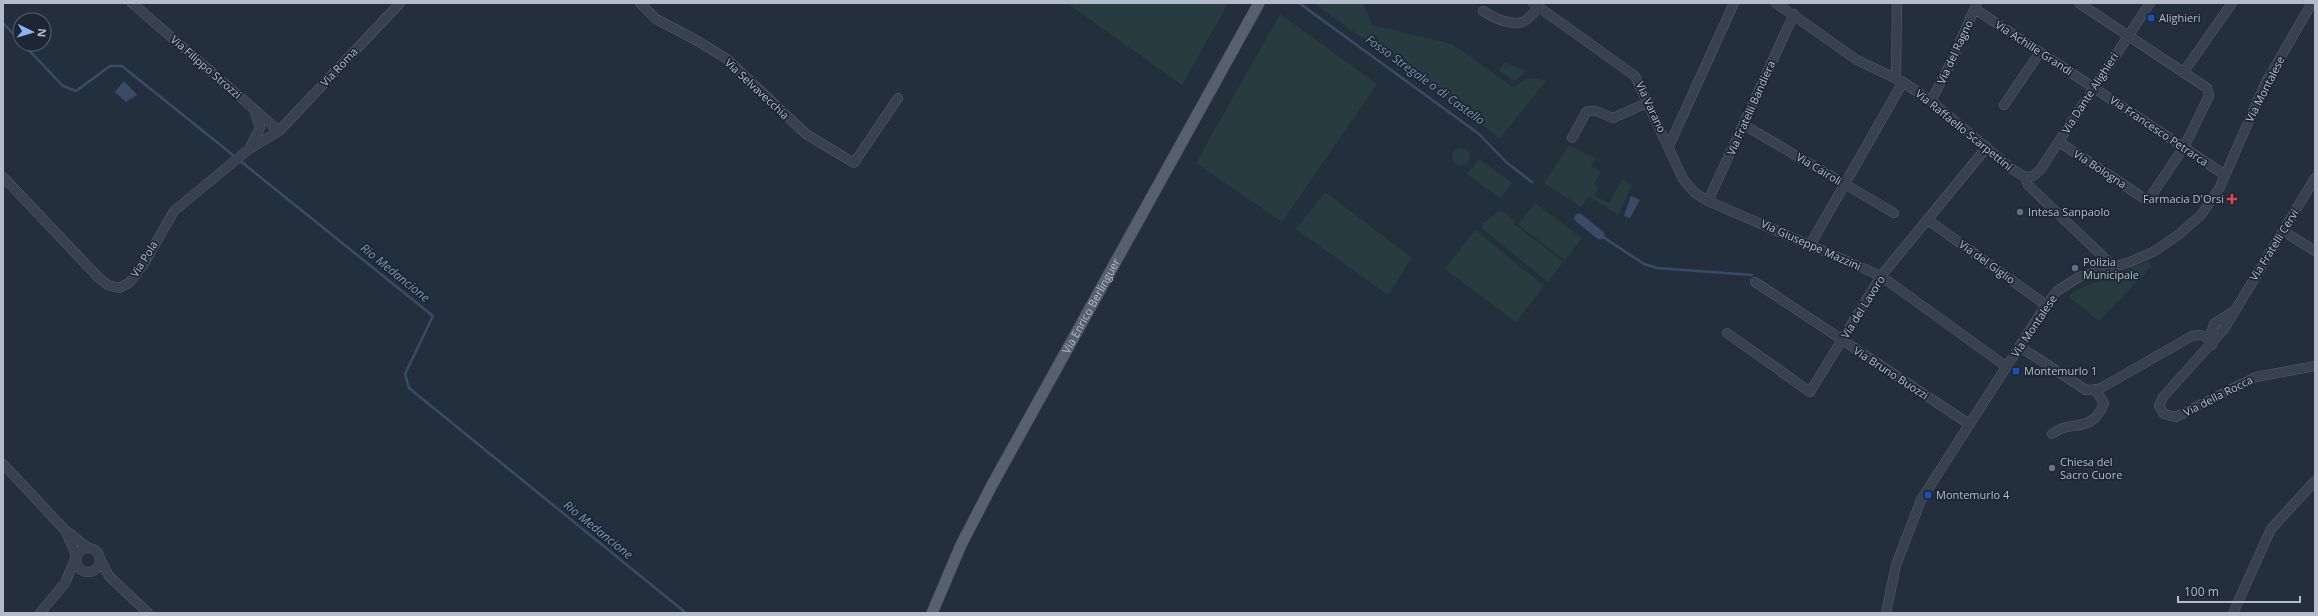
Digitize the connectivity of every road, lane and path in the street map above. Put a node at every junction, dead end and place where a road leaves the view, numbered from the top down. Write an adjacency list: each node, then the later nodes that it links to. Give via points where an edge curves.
1 (132, 3): 25 (street, Via Filippo Strozzi)
2 (400, 3): 27 (street, Via Roma)
3 (640, 3): 21 (street, Via Selvavecchia, via 656,19 727,59 806,134 854,163)
4 (1259, 3): 69 (main road, Via Enrico Berlinguer, via 992,485 961,545)
5 (1734, 3): 30 (street)
6 (1776, 3): 15 (street, Via Raffaello Scarpettini)
7 (1897, 3): 19 (street)
8 (2080, 3): 16 (street)
9 (2150, 3): 16 (street, Via Dante Alighieri)
10 (2232, 3): 18 (street)
11 (2312, 3): 34 (street, Via Montalese, via 2265,84)
12 (1536, 5): 14 (street, via 1525,21 1519,23 1496,18); 23 (street, Via Varano, via 1632,72)
13 (1976, 6): 17 (street, Via Achille Grandi); 22 (street, Via del Ragno, via 1954,58)
14 (1483, 11)
15 (1794, 14): 19 (street, Via Raffaello Scarpettini, via 1857,60); 26 (street, Via Fratelli Bandiera)
16 (2128, 35): 18 (street); 20 (street, Via Dante Alighieri)
17 (2040, 52): 20 (street, Via Achille Grandi); 24 (street)
18 (2183, 73): 32 (street, via 2207,88 2209,96)
19 (1899, 80): 22 (street, Via Raffaello Scarpettini); 38 (street)
20 (2094, 87): 29 (street, Via Dante Alighieri); 32 (street, Via Francesco Petrarca)
21 (898, 98)
22 (1931, 101): 31 (street, Via Raffaello Scarpettini)
23 (1649, 102): 28 (street, via 1613,118 1596,111 1587,111); 30 (street, Via Varano)
24 (2004, 105)
25 (254, 108): 27 (street, Via Filippo Strozzi); 33 (street, Via Pola, via 260,128)
26 (1744, 125): 38 (street, Via Cairoli); 39 (street, Via Fratelli Bandiera)
27 (279, 131): 33 (street, Via Pola)
28 (1572, 138)
29 (2059, 142): 32 (street, Via Bologna, via 2145,199 2149,199); 36 (street, Via Dante Alighieri, via 2040,170 2033,176)
30 (1669, 146): 39 (street, Via Varano, via 1687,184)
31 (1987, 147): 36 (street, Via Raffaello Scarpettini); 41 (street, Via del Lavoro)
32 (2184, 147): 34 (street, Via Francesco Petrarca)
33 (249, 149): 35 (street, Via Pola, via 174,211 143,265 129,283 119,288 108,286 98,278)
34 (2225, 175): 45 (street, Via Montalese, via 2208,207 2178,235 2155,251)
35 (3, 177)
36 (2025, 177): 45 (street, Via Raffaello Scarpettini, via 2028,185)
37 (2315, 178): 42 (street, Via Fratelli Cervi)
38 (1844, 185): 40 (street, Via Cairoli); 43 (street)
39 (1708, 202): 43 (street, Via Giuseppe Mazzini)
40 (1894, 214)
41 (1928, 220): 46 (street, Via del Lavoro); 48 (street, Via del Giglio)
42 (2283, 232): 44 (street); 51 (street, Via Fratelli Cervi, via 2234,311 2214,324)
43 (1810, 245): 46 (street, Via Giuseppe Mazzini)
44 (2315, 251)
45 (2112, 266): 48 (street, Via Montalese, via 2079,277 2057,291)
46 (1881, 276): 50 (street, Via del Lavoro); 54 (street, Via Giuseppe Mazzini)
47 (1755, 282): 50 (street, Via Bruno Buozzi)
48 (2046, 305): 52 (street, Via Montalese)
49 (1727, 333): 50 (street, Via del Lavoro, via 1810,392)
50 (1842, 341): 56 (street, Via Bruno Buozzi)
51 (2211, 342): 53 (street, Via della Rocca, via 2160,401 2160,410 2164,414 2172,417 2181,415 2256,377); 55 (street, via 2202,334 2192,336)
52 (2020, 347): 54 (street, Via Montalese); 55 (street, via 2086,390)
53 (2315, 366)
54 (2007, 367): 56 (street, Via Montalese)
55 (2095, 389): 57 (street, via 2104,403 2100,412 2082,426 2063,428)
56 (1969, 424): 70 (street, Via Montalese, via 1921,500 1896,565)
57 (2052, 434)
58 (3, 464): 60 (street)
59 (2315, 481): 71 (street, via 2270,529)
60 (66, 530): 61 (street); 62 (street)
61 (87, 547): 62 (street); 63 (street, via 98,552)
62 (76, 557): 64 (street, via 77,567); 66 (street)
63 (100, 559): 64 (street, via 98,566); 65 (street)
64 (88, 572): 65 (street); 66 (street)
65 (109, 576): 68 (street)
66 (65, 583): 67 (street)
67 (40, 613)
68 (148, 613)
69 (932, 613)
70 (1886, 613)
71 (2232, 613)

